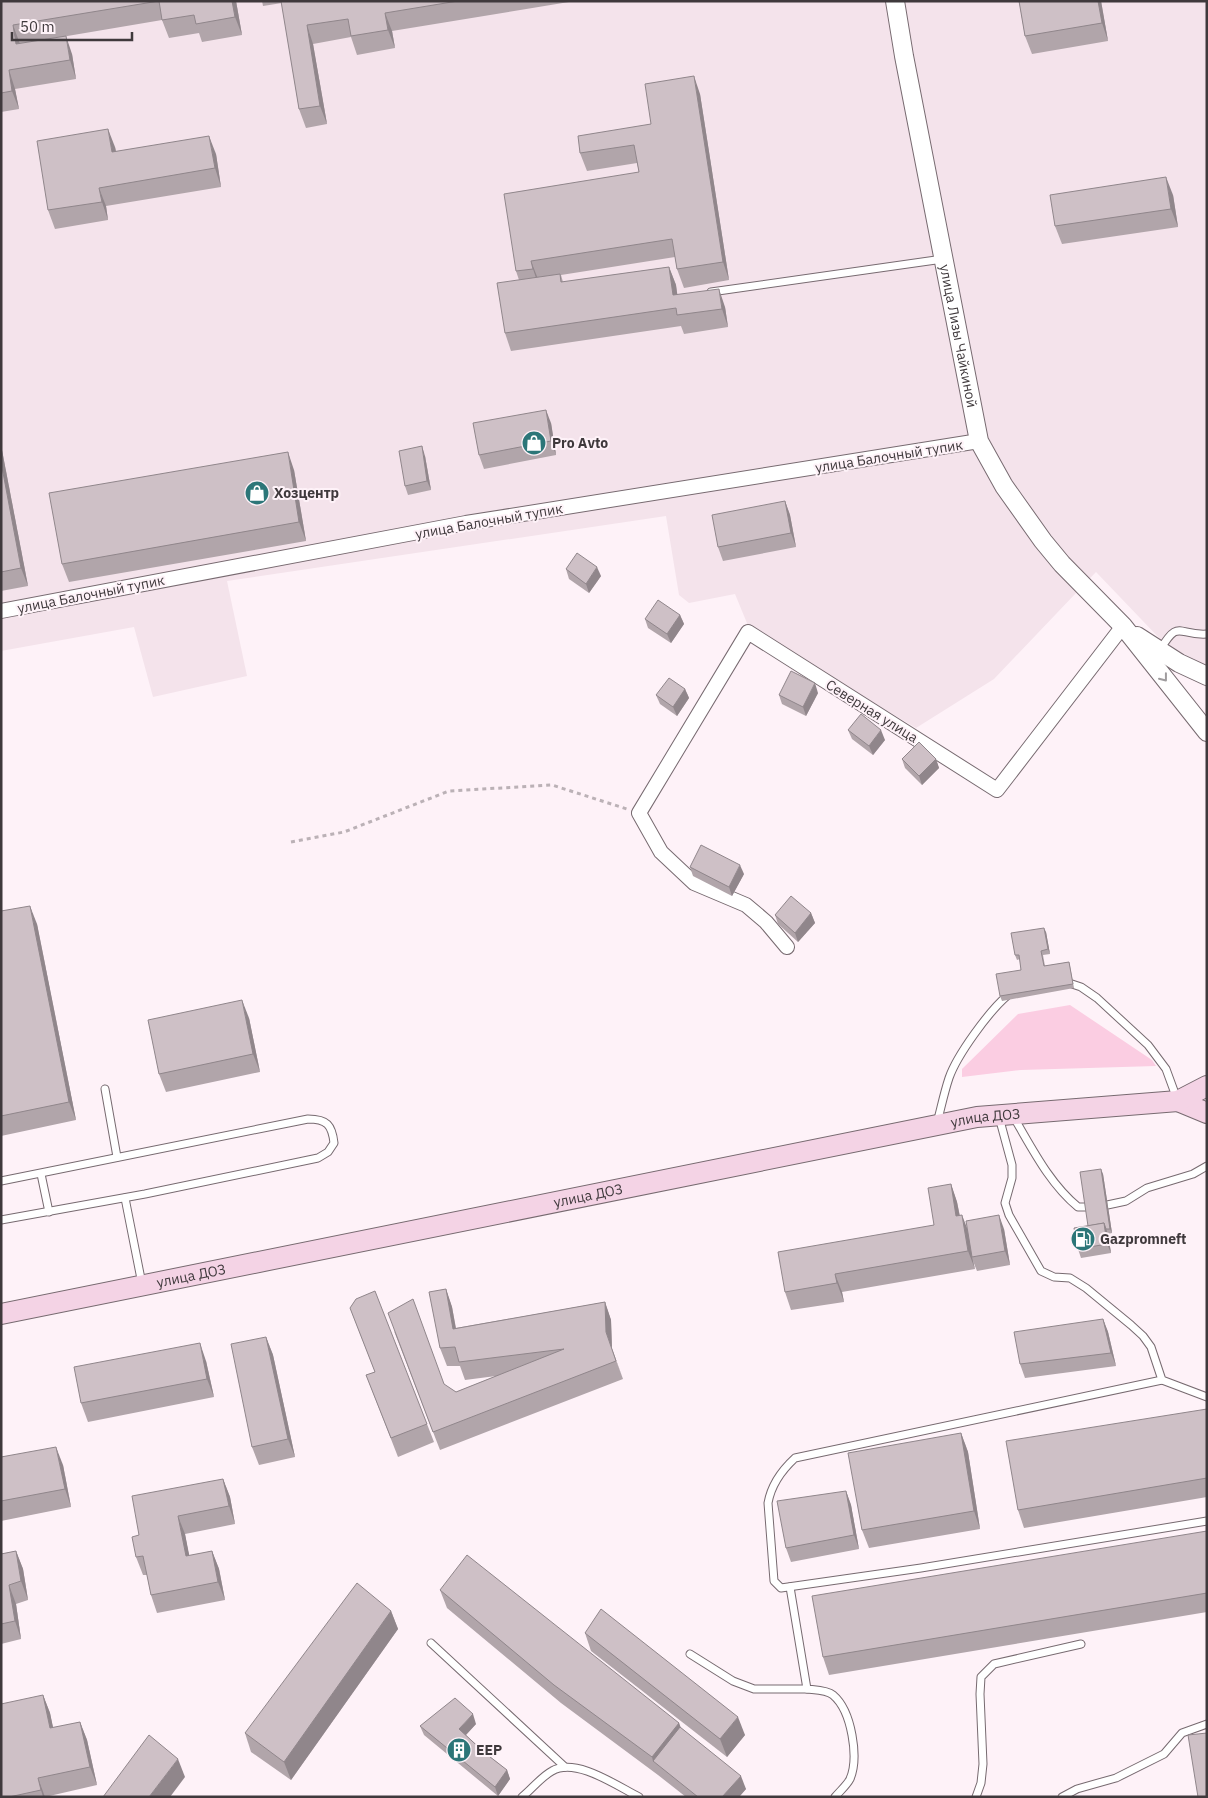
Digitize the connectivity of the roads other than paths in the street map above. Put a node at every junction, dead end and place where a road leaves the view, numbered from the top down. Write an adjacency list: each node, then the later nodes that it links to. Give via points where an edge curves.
1 (895, 1): 2 (street, улица Лизы Чайкиной)
2 (944, 259): 3 (lane); 4 (street, улица Лизы Чайкиной)
3 (704, 293)
4 (980, 441): 5 (street, улица Балочный тупик, via 466,523); 6 (street, улица Лизы Чайкиной, via 1004,486 1043,541)
5 (1, 611)
6 (1122, 626): 8 (street); 10 (street, one-way to 10); 11 (street, Северная улица, via 997,790 748,632 640,813 661,852 694,883 746,905)
7 (1207, 634): 8 (lane, via 1176,630 1169,634)
8 (1160, 651): 9 (street)
9 (1207, 676)
10 (1207, 732)
11 (787, 946)
12 (1062, 981): 16 (lane, via 1097,998 1148,1045 1166,1069)
13 (1018, 990): 19 (lane, via 998,1003 958,1058)
14 (1207, 1086): 16 (main road)
15 (105, 1089): 20 (lane)
16 (1178, 1102): 17 (main road); 18 (main road, улица ДОЗ)
17 (1207, 1113)
18 (1005, 1115): 19 (main road, улица ДОЗ); 21 (lane, via 1051,1180 1078,1208 1126,1201 1147,1188 1193,1174); 29 (lane, via 1012,1178 1005,1203 1041,1271 1054,1277 1070,1278 1086,1288 1137,1331 1151,1347)
19 (936, 1125): 27 (main road, улица ДОЗ)
20 (117, 1157): 22 (lane); 24 (lane, via 308,1120 326,1122 332,1129 334,1143 318,1158)
21 (1207, 1166)
22 (41, 1174): 23 (lane); 25 (lane)
23 (1, 1181)
24 (125, 1198): 25 (lane); 27 (lane)
25 (48, 1212): 26 (lane)
26 (1, 1220)
27 (143, 1286): 28 (main road, улица ДОЗ)
28 (1, 1314)
29 (1162, 1380): 30 (lane); 32 (lane, via 795,1458 770,1493 768,1503 774,1581 781,1588)
30 (1207, 1397)
31 (1207, 1521): 32 (lane)
32 (790, 1587): 36 (lane)
33 (431, 1643): 38 (lane)
34 (1080, 1644): 42 (lane, via 994,1664 981,1677 983,1764)
35 (690, 1654): 36 (lane, via 733,1681 754,1689)
36 (807, 1689): 41 (lane, via 832,1694 848,1718 855,1761 850,1780)
37 (1207, 1724): 43 (lane, via 1182,1733 1164,1754 1116,1778 1077,1789)
38 (565, 1766): 39 (lane, via 552,1771); 40 (lane, via 591,1772)
39 (522, 1797)
40 (639, 1797)
41 (835, 1797)
42 (976, 1797)
43 (1062, 1797)

